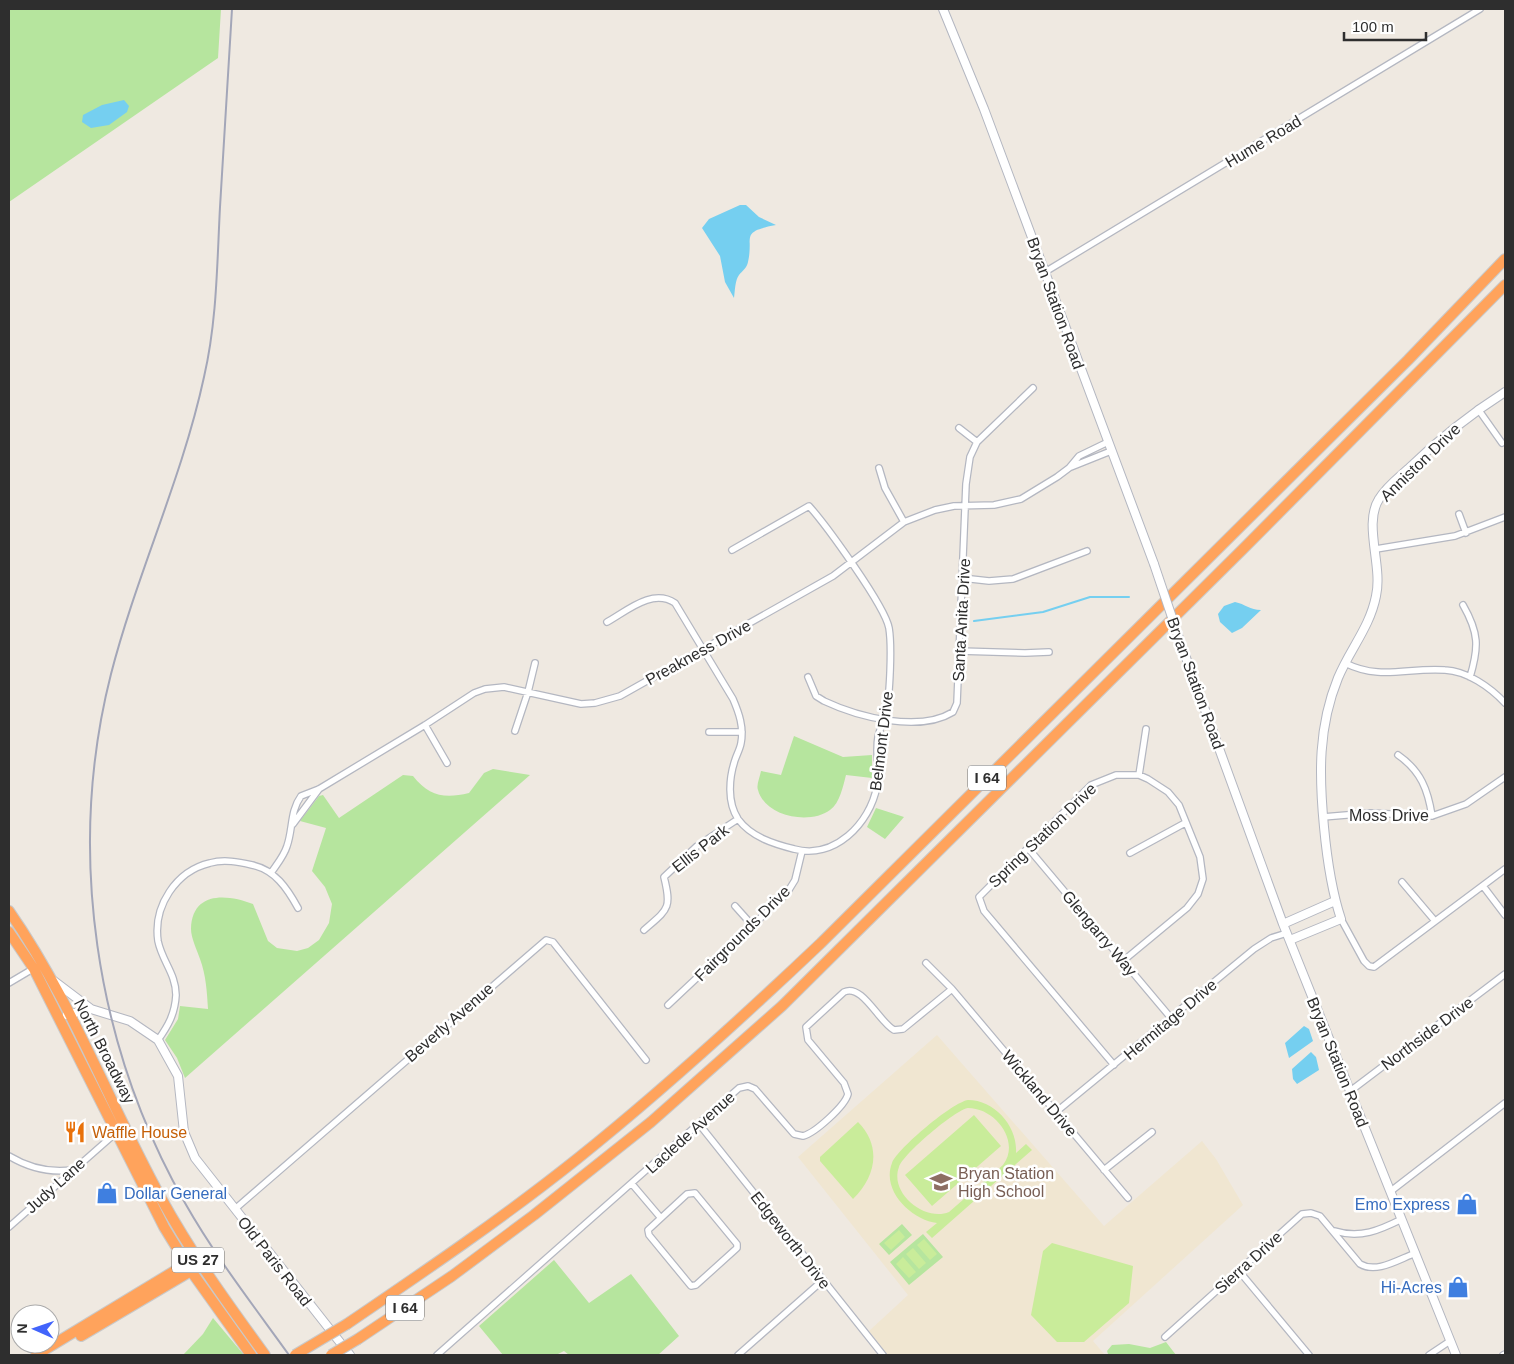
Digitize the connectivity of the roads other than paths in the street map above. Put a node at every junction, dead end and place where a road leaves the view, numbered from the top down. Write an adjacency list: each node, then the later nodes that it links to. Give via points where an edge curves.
1 (943, 9): 4 (main road, Bryan Station Road)
2 (1480, 9): 4 (street, Hume Road)
3 (1505, 259): 118 (highway, I 64, bridge, via 1415,353 822,943 726,1033 641,1107 529,1196 347,1324)
4 (1045, 272): 11 (main road, Bryan Station Road)
5 (1505, 285): 119 (highway, I 64, bridge, via 782,1006 658,1116 534,1215 452,1276)
6 (1033, 388): 10 (street, Santa Anita Drive)
7 (1505, 392): 8 (main road, Anniston Drive)
8 (1478, 409): 12 (street); 21 (main road, Anniston Drive, via 1450,430 1378,499 1373,516)
9 (958, 428): 10 (street)
10 (977, 442): 16 (street, Santa Anita Drive, via 967,470)
11 (1108, 442): 13 (main road, Bryan Station Road); 15 (street, Preakness Drive, via 1079,456)
12 (1502, 443)
13 (1112, 451): 15 (street, Preakness Drive); 67 (main road, Bryan Station Road, bridge)
14 (879, 468): 19 (street, via 885,488)
15 (1069, 468): 16 (street, Preakness Drive, via 1021,499 994,505)
16 (966, 506): 19 (street, Preakness Drive, via 935,510); 25 (street, Santa Anita Drive)
17 (1459, 514): 20 (street)
18 (1505, 517): 20 (street)
19 (904, 522): 24 (street, Preakness Drive)
20 (1466, 533): 21 (street)
21 (1376, 549): 32 (main road, Anniston Drive, via 1378,579 1373,608 1364,632)
22 (732, 550): 24 (street, Belmont Drive, via 808,506)
23 (1087, 551): 25 (street, via 1013,579)
24 (850, 562): 28 (street, Preakness Drive, via 833,576); 37 (street, Belmont Drive, via 883,611 889,629)
25 (962, 578): 29 (street, Santa Anita Drive)
26 (1463, 605): 34 (street, via 1474,625 1477,641)
27 (607, 622): 28 (street, via 650,598 663,597 680,609)
28 (704, 650): 35 (street, Preakness Drive, via 608,700 581,704); 42 (street, via 733,699)
29 (959, 651): 30 (street); 37 (street, Santa Anita Drive, via 957,703 953,712 912,724)
30 (1049, 652)
31 (535, 663): 35 (street)
32 (1345, 663): 34 (street, via 1376,673 1446,670); 49 (main road, Anniston Drive, via 1332,693 1321,742)
33 (808, 677): 37 (street, Santa Anita Drive, via 816,696 824,702)
34 (1470, 677): 36 (street)
35 (528, 692): 38 (street, Preakness Drive, via 504,686 485,688); 40 (street)
36 (1505, 703)
37 (884, 719): 54 (street, Belmont Drive, via 877,743 877,788 864,818 840,842 822,849)
38 (426, 725): 44 (street); 47 (street, Preakness Drive)
39 (1146, 729): 45 (street)
40 (515, 732)
41 (709, 732): 42 (street)
42 (742, 732): 50 (street, via 730,774 730,796)
43 (1398, 755): 48 (street, via 1422,779)
44 (447, 763)
45 (1139, 775): 51 (street, via 1168,792 1179,805); 53 (street, Spring Station Drive, via 1116,775 1091,786)
46 (1505, 777): 48 (street, Moss Drive, via 1466,804)
47 (319, 789): 52 (street, Preakness Drive); 52 (street, Preakness Drive, via 300,796 293,811)
48 (1432, 816): 49 (street, Moss Drive, via 1370,813)
49 (1323, 817): 60 (main road, Anniston Drive, via 1328,870)
50 (738, 819): 54 (street, Belmont Drive, via 765,840); 69 (street, Ellis Park, via 697,846 664,877 668,904)
51 (1185, 823): 55 (street); 72 (street, via 1201,863 1203,879 1200,890 1187,908)
52 (293, 824): 57 (street, Preakness Drive, via 287,845)
53 (1028, 848): 72 (street, Glengarry Way); 88 (street, Spring Station Drive, via 980,896 981,907)
54 (802, 851): 68 (street, Fairgrounds Drive, via 787,893)
55 (1130, 853)
56 (1505, 869): 59 (street)
57 (271, 873): 62 (street, via 284,885); 86 (street, via 239,862 212,862 192,870 170,891 161,909 158,930 161,951 173,974 175,1003 172,1019)
58 (1402, 882): 66 (street)
59 (1483, 886): 64 (street); 66 (street)
60 (1335, 901): 65 (main road, Anniston Drive); 67 (main road)
61 (735, 906): 68 (street)
62 (298, 908)
63 (9, 911): 74 (highway, US 27)
64 (1505, 915)
65 (1342, 919): 66 (street, Anniston Drive, via 1360,954 1371,967); 71 (main road)
66 (1435, 921)
67 (1284, 924): 71 (main road, Bryan Station Road)
68 (752, 925): 80 (street, Fairgrounds Drive)
69 (644, 930)
70 (9, 932): 74 (highway, US 27)
71 (1289, 936): 84 (street, Hermitage Drive, via 1271,938 1254,949); 89 (main road, Bryan Station Road)
72 (1123, 961): 84 (street, Glengarry Way)
73 (926, 963): 78 (street, Wickland Drive)
74 (38, 966): 76 (highway, North Broadway / US 27); 77 (street); 83 (highway, US 27)
75 (1505, 974): 89 (street, Northside Drive)
76 (53, 980): 79 (main road, Old Paris Road); 82 (highway, North Broadway / US 27)
77 (9, 983)
78 (952, 989): 91 (street, Wickland Drive); 92 (street, Laclede Avenue, via 903,1029 889,1027 861,995 852,990 844,992 806,1027 808,1040 844,1083 848,1094 844,1104 810,1134 794,1134 755,1089 748,1086 739,1088)
79 (82, 1003): 81 (main road, Old Paris Road); 82 (main road)
80 (668, 1005)
81 (92, 1010): 82 (main road, Old Paris Road); 85 (main road, via 82,1015); 86 (main road, Old Paris Road, via 130,1021)
82 (68, 1011): 83 (main road); 85 (highway, North Broadway / US 27)
83 (58, 1016): 94 (highway, North Broadway / US 27)
84 (1171, 1018): 88 (street, Hermitage Drive)
85 (77, 1028): 93 (highway, North Broadway / US 27)
86 (158, 1040): 102 (main road, Old Paris Road, via 178,1076 182,1119 189,1146)
87 (646, 1060): 102 (street, Beverly Avenue, via 553,942 546,940)
88 (1114, 1065): 91 (street, Hermitage Drive)
89 (1350, 1092): 100 (main road, Bryan Station Road)
90 (1505, 1103): 100 (street)
91 (1056, 1112): 98 (street, Wickland Drive)
92 (699, 1124): 99 (street, Laclede Avenue); 111 (street, Edgeworth Drive)
93 (126, 1127): 94 (street, Judy Lane); 108 (highway, North Broadway / US 27, via 161,1197)
94 (115, 1132): 97 (street, Judy Lane); 109 (highway, North Broadway / US 27)
95 (1152, 1132): 98 (street)
96 (9, 1156): 97 (street, via 47,1171)
97 (72, 1170): 105 (street, Judy Lane)
98 (1104, 1170): 101 (street, Wickland Drive)
99 (632, 1184): 103 (street); 121 (street, Laclede Avenue)
100 (1390, 1191): 104 (main road, Bryan Station Road)
101 (1128, 1198)
102 (235, 1209): 120 (main road, Old Paris Road)
103 (660, 1217): 103 (street, via 695,1192 737,1248 691,1286 649,1235 651,1226)
104 (1402, 1219): 106 (street, via 1368,1233 1354,1235); 107 (main road, Bryan Station Road)
105 (9, 1227)
106 (1335, 1231): 107 (street, Sierra Drive, via 1360,1264 1368,1268); 110 (street, Sierra Drive, via 1316,1213 1302,1214)
107 (1416, 1253): 113 (main road, Bryan Station Road)
108 (199, 1262): 109 (highway); 117 (highway, North Broadway / US 27)
109 (189, 1268): 114 (highway); 115 (highway); 116 (highway, North Broadway / US 27)
110 (1238, 1271): 112 (street, Sierra Drive); 124 (street)
111 (822, 1281): 122 (street); 123 (street, Edgeworth Drive)
112 (1165, 1337)
113 (1450, 1341): 125 (street); 126 (main road, Bryan Station Road)
114 (36, 1355)
115 (50, 1355)
116 (251, 1355)
117 (265, 1355)
118 (295, 1355)
119 (331, 1355)
120 (350, 1355)
121 (437, 1355)
122 (738, 1355)
123 (882, 1355)
124 (1309, 1355)
125 (1429, 1355)
126 (1456, 1355)

